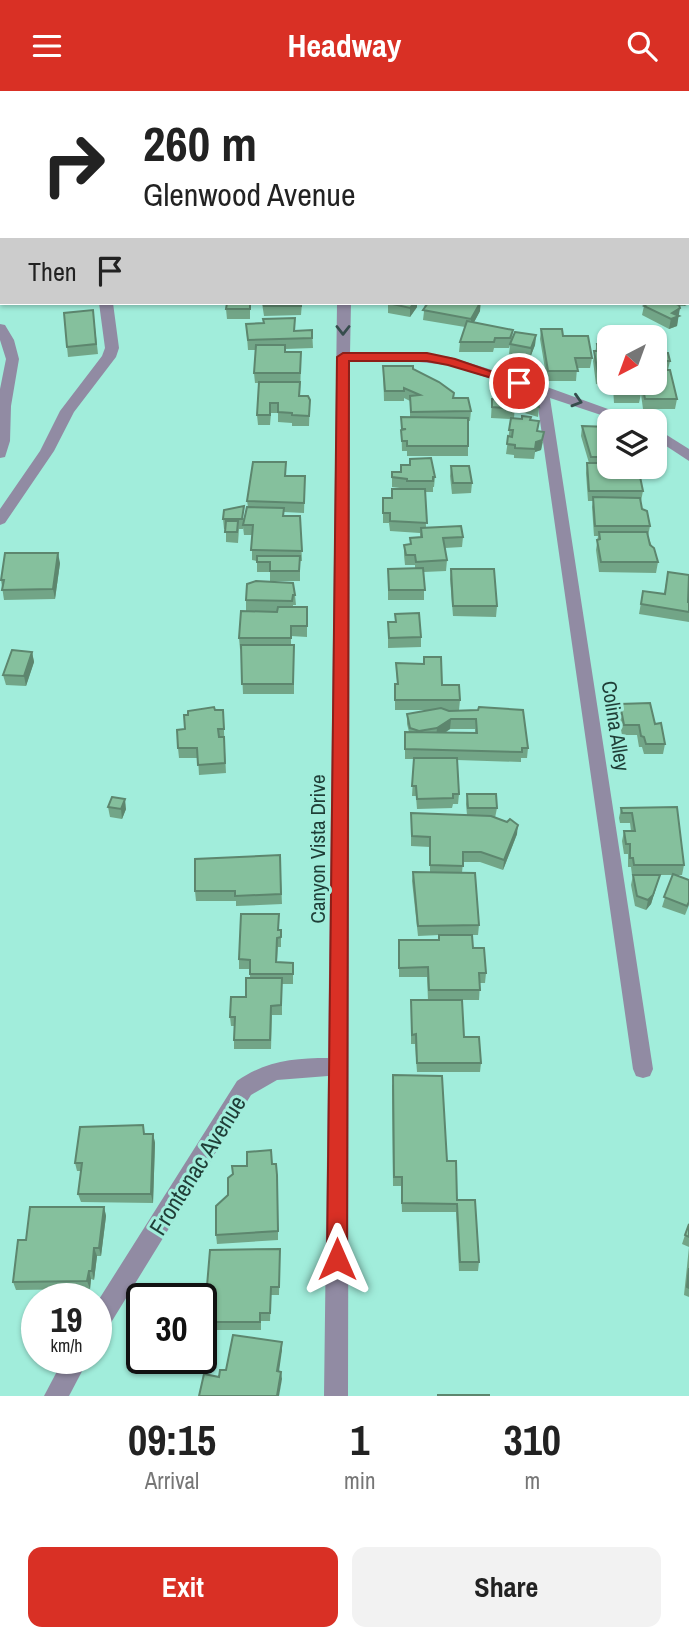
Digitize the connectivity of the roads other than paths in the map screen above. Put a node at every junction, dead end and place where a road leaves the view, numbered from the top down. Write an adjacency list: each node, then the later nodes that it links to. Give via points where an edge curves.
1 (106, 305): 10 (street, via 109,357 67,411 47,451)
2 (344, 305): 4 (street, Canyon Vista Drive, one-way to 4)
3 (0, 328): 8 (street, via 13,359)
4 (343, 357): 5 (street, via 427,357); 11 (street, Canyon Vista Drive)
5 (542, 390): 6 (street, one-way to 6); 12 (street, Colina Alley)
6 (598, 409)
7 (667, 440): 9 (street)
8 (0, 454)
9 (689, 456)
10 (0, 520)
11 (338, 1067): 13 (street, Frontenac Avenue, via 276,1069 244,1089); 16 (street, Canyon Vista Drive)
12 (643, 1069)
13 (112, 1300)
14 (68, 1374): 15 (street)
15 (56, 1396)
16 (336, 1396)

